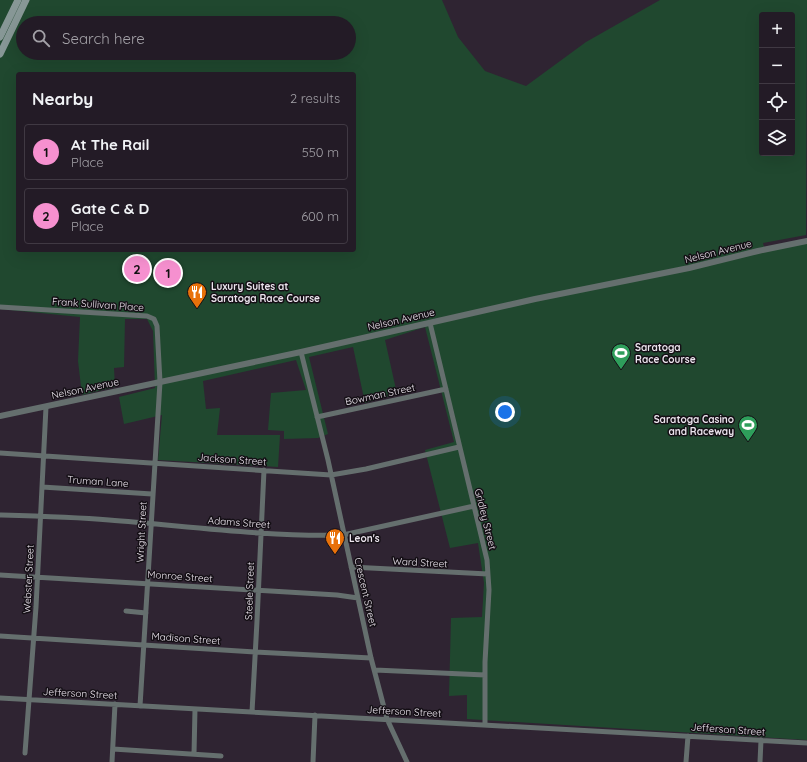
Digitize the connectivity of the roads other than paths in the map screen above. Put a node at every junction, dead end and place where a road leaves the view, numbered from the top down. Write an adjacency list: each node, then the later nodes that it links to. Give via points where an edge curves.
1 (18, 0): 5 (main road)
2 (26, 0): 3 (main road)
3 (18, 16)
4 (16, 21): 6 (main road)
5 (0, 37)
6 (0, 54)
7 (807, 241): 9 (street, Nelson Avenue)
8 (0, 307): 11 (street, Frank Sullivan Place, via 152,317 157,326)
9 (430, 323): 10 (street, Nelson Avenue); 12 (street, Gridley Street)
10 (301, 352): 11 (street, Nelson Avenue); 15 (street, Crescent Street)
11 (160, 382): 13 (street, Nelson Avenue); 19 (street, Wright Street)
12 (446, 389): 15 (street, Bowman Street); 16 (street, Gridley Street)
13 (46, 407): 14 (street, Nelson Avenue); 18 (street, Webster Street)
14 (0, 416)
15 (318, 417): 21 (street, Crescent Street)
16 (459, 447): 21 (street, Jackson Street); 24 (street, Gridley Street)
17 (0, 453): 18 (street, Jackson Street)
18 (43, 456): 19 (street, Jackson Street); 22 (street, Webster Street)
19 (154, 462): 20 (street, Jackson Street); 23 (street, Wright Street)
20 (264, 470): 21 (street, Jackson Street); 28 (street, Steele Street)
21 (331, 475): 29 (street, Crescent Street)
22 (42, 487): 23 (street, Truman Lane); 26 (street, Webster Street)
23 (152, 494): 27 (street, Wright Street)
24 (474, 506): 29 (street, Adams Street); 31 (street, Gridley Street)
25 (0, 514): 26 (street, Adams Street)
26 (40, 517): 27 (street, Adams Street); 33 (street, Webster Street)
27 (150, 524): 28 (street, Adams Street); 34 (street, Wright Street)
28 (261, 533): 29 (street, Adams Street); 35 (street, Steele Street)
29 (343, 535): 30 (street, Crescent Street)
30 (351, 567): 31 (street, Ward Street); 36 (street, Crescent Street)
31 (488, 574): 45 (street, Gridley Street, via 490,590)
32 (0, 575): 33 (street, Monroe Street)
33 (38, 577): 34 (street, Monroe Street); 40 (street, Webster Street)
34 (147, 583): 35 (street, Monroe Street); 38 (street, Wright Street)
35 (258, 591): 36 (street, Monroe Street); 42 (street, Steele Street)
36 (358, 598): 43 (street, Crescent Street)
37 (126, 611): 38 (street)
38 (146, 613): 41 (street, Wright Street)
39 (0, 636): 40 (street, Madison Street)
40 (34, 638): 41 (street, Madison Street); 47 (street, Webster Street)
41 (144, 644): 42 (street, Madison Street); 49 (street, Wright Street)
42 (255, 652): 43 (street, Madison Street); 51 (street, Steele Street)
43 (371, 658): 44 (street, Crescent Street)
44 (374, 670): 45 (street); 53 (street, Crescent Street)
45 (485, 675): 54 (street, Gridley Street)
46 (0, 698): 47 (street, Jefferson Street)
47 (29, 700): 48 (street, Jefferson Street); 59 (street, Webster Street)
48 (115, 704): 49 (street, Jefferson Street); 58 (street)
49 (140, 706): 50 (street, Jefferson Street)
50 (195, 709): 51 (street, Jefferson Street); 60 (street)
51 (252, 712): 52 (street, Jefferson Street)
52 (315, 715): 53 (street, Jefferson Street); 63 (street)
53 (387, 719): 54 (street, Jefferson Street); 64 (street, Crescent Street)
54 (485, 724): 55 (street, Jefferson Street)
55 (688, 736): 56 (street, Jefferson Street); 65 (street)
56 (761, 740): 57 (street, Jefferson Street); 66 (street)
57 (807, 743)
58 (113, 749): 60 (street); 62 (street)
59 (25, 753)
60 (194, 754): 61 (street)
61 (221, 756)
62 (112, 762)
63 (313, 762)
64 (408, 762)
65 (686, 762)
66 (760, 762)

